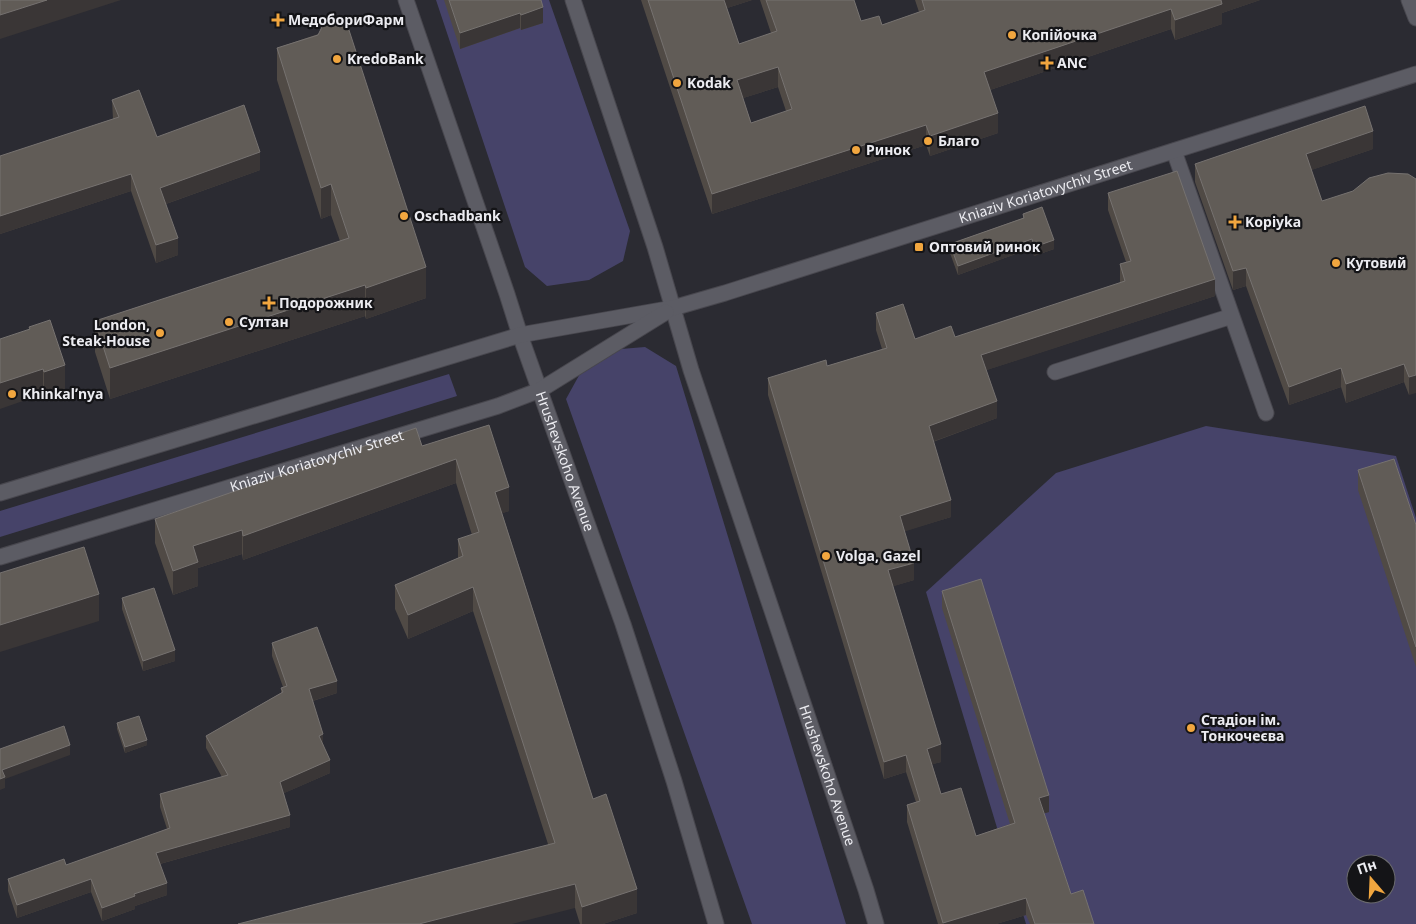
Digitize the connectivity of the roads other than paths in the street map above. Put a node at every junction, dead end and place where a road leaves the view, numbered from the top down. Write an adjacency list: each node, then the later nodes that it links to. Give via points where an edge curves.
1 (406, 0): 9 (main road, Hrushevskoho Avenue)
2 (573, 0): 7 (main road, Hrushevskoho Avenue, via 656,247)
3 (1410, 0): 4 (main road)
4 (1416, 18)
5 (1416, 74): 6 (main road, Kniaziv Koriatovychiv Street)
6 (1174, 151): 7 (main road, Kniaziv Koriatovychiv Street); 8 (main road)
7 (673, 308): 9 (main road, Kniaziv Koriatovychiv Street); 11 (main road, Kniaziv Koriatovychiv Street); 16 (main road, Hrushevskoho Avenue)
8 (1232, 316): 10 (main road); 12 (main road)
9 (520, 335): 11 (main road, Hrushevskoho Avenue); 13 (main road, Kniaziv Koriatovychiv Street)
10 (1054, 372)
11 (540, 390): 14 (main road, Kniaziv Koriatovychiv Street, via 498,406); 15 (main road, Hrushevskoho Avenue, via 623,624)
12 (1266, 413)
13 (0, 492)
14 (0, 557)
15 (716, 924)
16 (876, 924)

